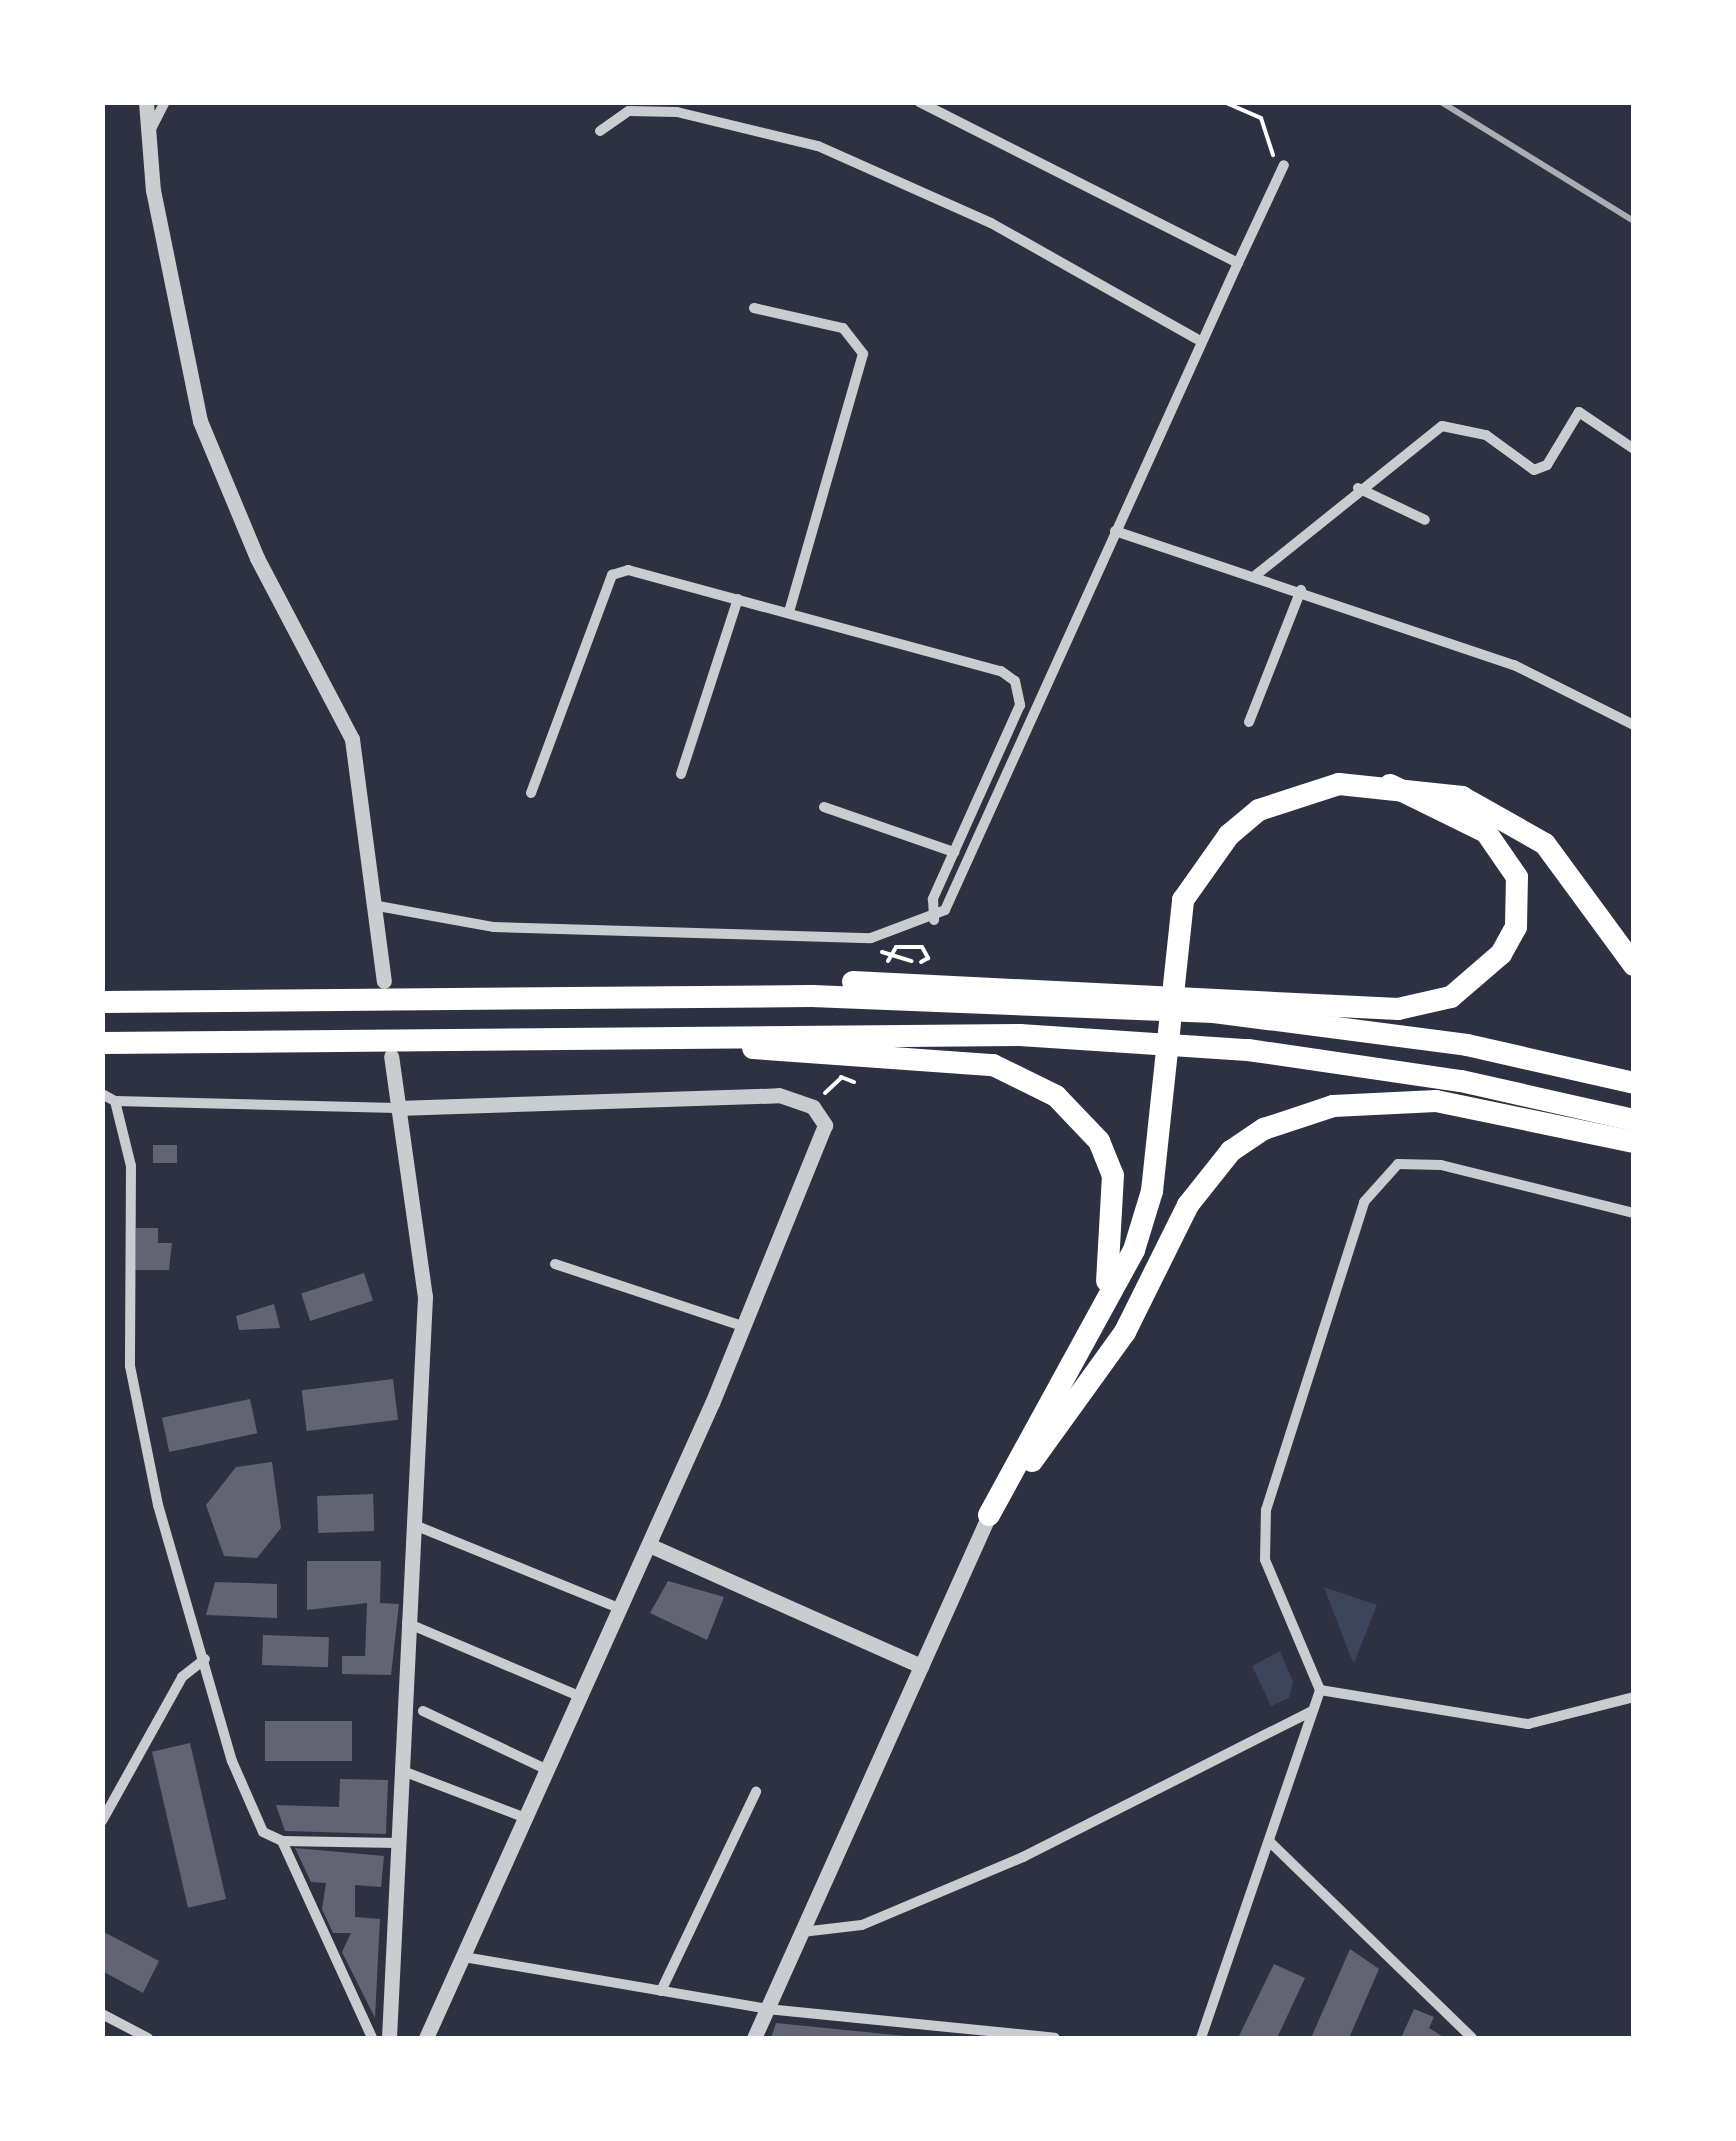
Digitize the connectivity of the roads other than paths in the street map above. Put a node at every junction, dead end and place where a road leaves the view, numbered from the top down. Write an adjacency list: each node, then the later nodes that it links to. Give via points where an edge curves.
1 (146, 102): 5 (street)
2 (165, 102): 5 (street)
3 (919, 102): 7 (street)
4 (600, 131): 9 (street, via 629,111 677,112 818,146 991,223)
5 (148, 134): 25 (street, via 200,421 257,558 352,739)
6 (1284, 164): 7 (street)
7 (1238, 263): 9 (street)
8 (754, 308): 17 (street, via 843,328 864,354)
9 (1197, 339): 13 (street)
10 (1634, 449): 11 (street, via 1579,412 1547,465 1534,470 1486,435 1442,426)
11 (1358, 488): 12 (street); 14 (street)
12 (1425, 520)
13 (1115, 531): 14 (street); 26 (street, via 963,875)
14 (1256, 575): 15 (street)
15 (1301, 590): 18 (street); 19 (street, via 1514,665)
16 (738, 599): 17 (street); 20 (street); 22 (street, via 628,570 612,575)
17 (790, 609): 24 (street, via 1016,681 1020,705)
18 (1249, 722)
19 (1634, 725)
20 (681, 774)
21 (1390, 784): 27 (highway, via 1508,816 1580,884); 29 (highway, via 1486,832 1518,877 1516,926 1501,954 1451,997 1398,1010 810,981); 43 (highway, via 1296,794 1228,835 1183,900 1164,1101 1139,1235)
22 (532, 793)
23 (824, 808): 24 (street)
24 (954, 852): 26 (street)
25 (378, 906): 26 (street, via 494,927 871,938); 28 (street)
26 (934, 920)
27 (1634, 965)
28 (384, 981)
29 (466, 998): 30 (highway); 34 (highway, via 812,996 1214,1012 1466,1046)
30 (102, 1002)
31 (620, 1035): 32 (highway); 38 (highway, via 1020,1035 1248,1050 1461,1081); 43 (highway, via 993,1065 1056,1096 1099,1141 1113,1175 1115,1252)
32 (102, 1042)
33 (391, 1056): 37 (street)
34 (1634, 1083)
35 (102, 1094): 36 (street)
36 (115, 1102): 37 (street); 49 (street, via 130,1166 134,1412)
37 (396, 1108): 42 (street, via 779,1094 813,1107 824,1142); 45 (street, via 421,1219 426,1297)
38 (1634, 1120)
39 (1634, 1142): 44 (highway, via 1436,1101 1333,1106 1264,1130 1210,1174 1090,1388)
40 (1634, 1213): 51 (street, via 1441,1164 1398,1164 1364,1202 1266,1510 1265,1560)
41 (555, 1264): 42 (street)
42 (743, 1326): 46 (street)
43 (1094, 1326): 44 (highway)
44 (990, 1515): 50 (street)
45 (412, 1524): 47 (street); 48 (street)
46 (649, 1546): 47 (street); 50 (street)
47 (621, 1609): 52 (street)
48 (406, 1622): 52 (street); 56 (street)
49 (204, 1659): 60 (street, via 182,1677); 61 (street, via 252,1808 263,1832)
50 (921, 1666): 64 (street)
51 (1320, 1690): 53 (street, via 1528,1724); 55 (street)
52 (581, 1697): 57 (street)
53 (1634, 1698)
54 (422, 1711): 57 (street)
55 (1312, 1711): 62 (street); 64 (street, via 1023,1857 862,1925)
56 (400, 1770): 59 (street); 63 (street)
57 (548, 1770): 59 (street)
58 (756, 1792): 66 (street)
59 (526, 1818): 65 (street)
60 (102, 1822)
61 (282, 1841): 63 (street); 70 (street)
62 (1270, 1842): 75 (street); 76 (street)
63 (397, 1844): 71 (street)
64 (802, 1932): 67 (street)
65 (464, 1957): 66 (street); 72 (street)
66 (661, 1991): 67 (street)
67 (767, 2009): 73 (street); 74 (street)
68 (102, 2014): 69 (street)
69 (148, 2038)
70 (372, 2038)
71 (389, 2038)
72 (426, 2038)
73 (754, 2038)
74 (1055, 2038)
75 (1201, 2038)
76 (1472, 2038)

